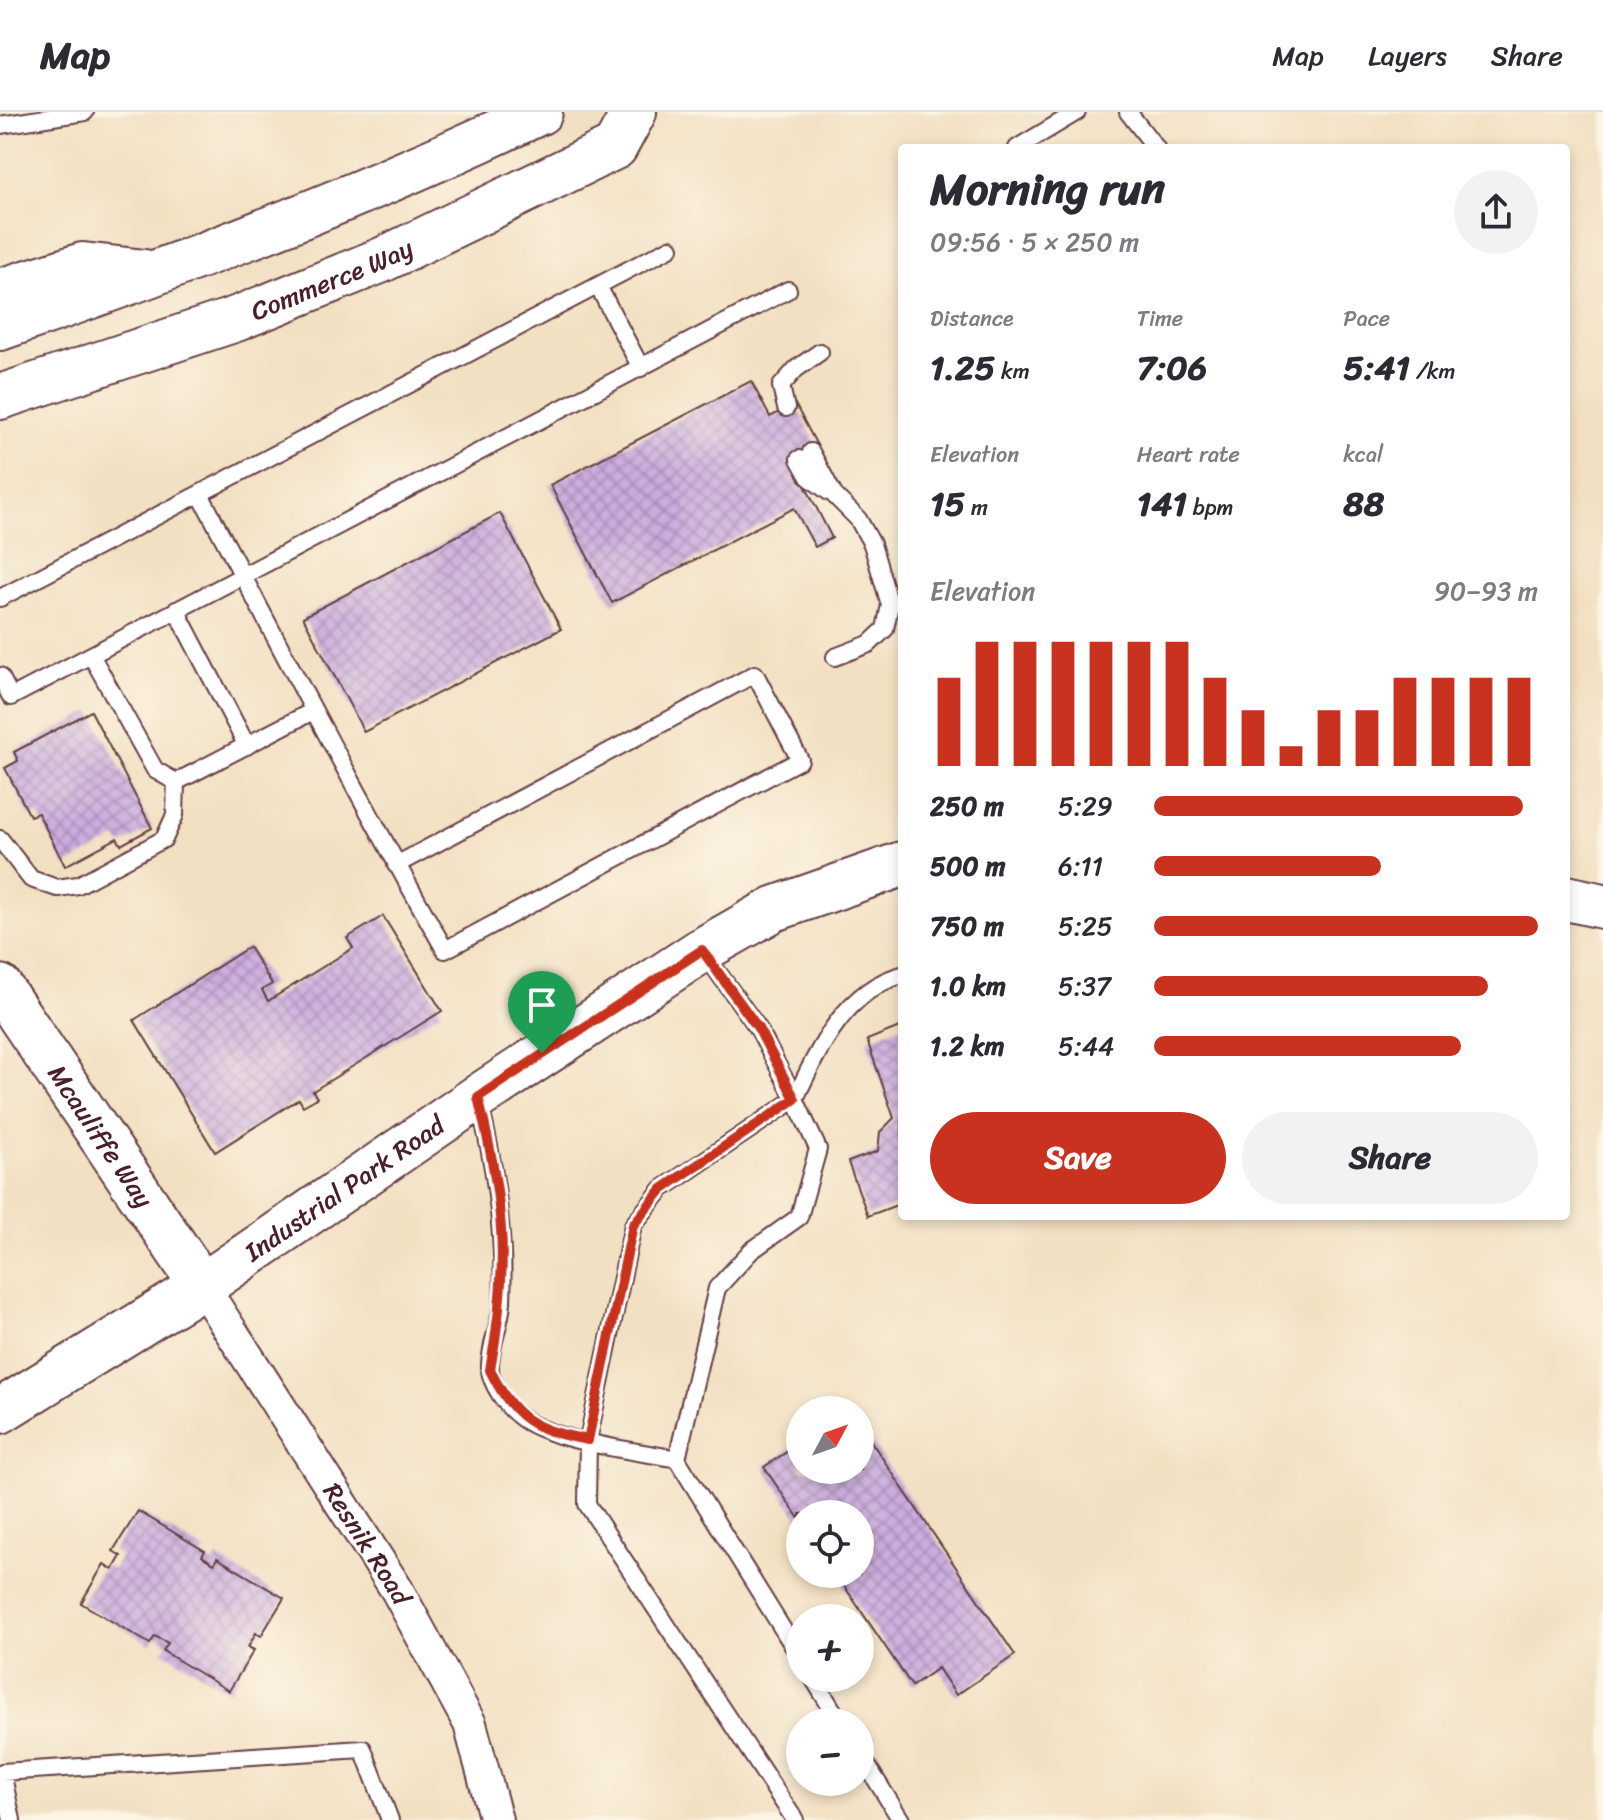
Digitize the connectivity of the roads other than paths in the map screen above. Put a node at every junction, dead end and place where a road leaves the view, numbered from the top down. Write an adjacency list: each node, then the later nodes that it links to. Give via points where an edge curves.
1 (85, 112): 6 (lane)
2 (540, 112): 10 (street, via 341,203)
3 (634, 112): 17 (street, Commerce Way, via 615,147 382,260 236,319)
4 (1077, 112): 7 (lane)
5 (1128, 112): 8 (lane)
6 (0, 125)
7 (1024, 144)
8 (1153, 144)
9 (670, 248): 11 (lane)
10 (160, 273): 13 (street, via 83,265); 14 (street)
11 (598, 286): 16 (lane); 20 (lane)
12 (788, 290): 16 (lane)
13 (0, 291)
14 (0, 328)
15 (820, 352): 18 (lane, via 781,386 775,398)
16 (641, 368): 21 (lane)
17 (0, 397)
18 (781, 411)
19 (805, 456): 25 (lane, via 809,477 858,519 872,544 890,605 885,629 869,644)
20 (200, 494): 21 (lane); 22 (lane)
21 (243, 576): 23 (lane); 27 (lane)
22 (0, 598)
23 (176, 610): 24 (lane); 28 (lane)
24 (91, 655): 26 (lane, via 11,697); 29 (lane, via 155,770)
25 (835, 657)
26 (0, 676)
27 (313, 711): 28 (lane); 31 (lane)
28 (247, 746): 29 (lane)
29 (176, 782): 30 (lane, via 175,815 164,839 78,885 57,888 31,879)
30 (0, 839)
31 (396, 865): 31 (lane, via 445,950 800,760 755,674)
32 (898, 865): 35 (street, Industrial Park Road, via 774,909)
33 (1570, 899): 34 (street)
34 (1603, 906)
35 (702, 950): 38 (street, Industrial Park Road); 39 (lane, via 758,1028)
36 (898, 976): 39 (lane, via 855,1000 821,1044)
37 (0, 987): 40 (street, Mcauliffe Way)
38 (478, 1097): 40 (street, Industrial Park Road); 42 (lane, via 504,1231 502,1307 490,1370 518,1415 538,1427)
39 (795, 1099): 42 (lane, via 662,1189 633,1225); 43 (lane, via 818,1149 799,1217 751,1251 717,1288)
40 (202, 1286): 41 (street, Industrial Park Road); 48 (street, Resnik Road, via 405,1604 470,1724)
41 (0, 1411)
42 (588, 1440): 43 (lane); 49 (lane, via 587,1504)
43 (677, 1459): 44 (lane)
44 (786, 1634)
45 (874, 1777): 50 (lane)
46 (12, 1820): 47 (lane, via 2,1772 363,1749)
47 (390, 1820)
48 (496, 1820)
49 (795, 1820)
50 (901, 1820)

